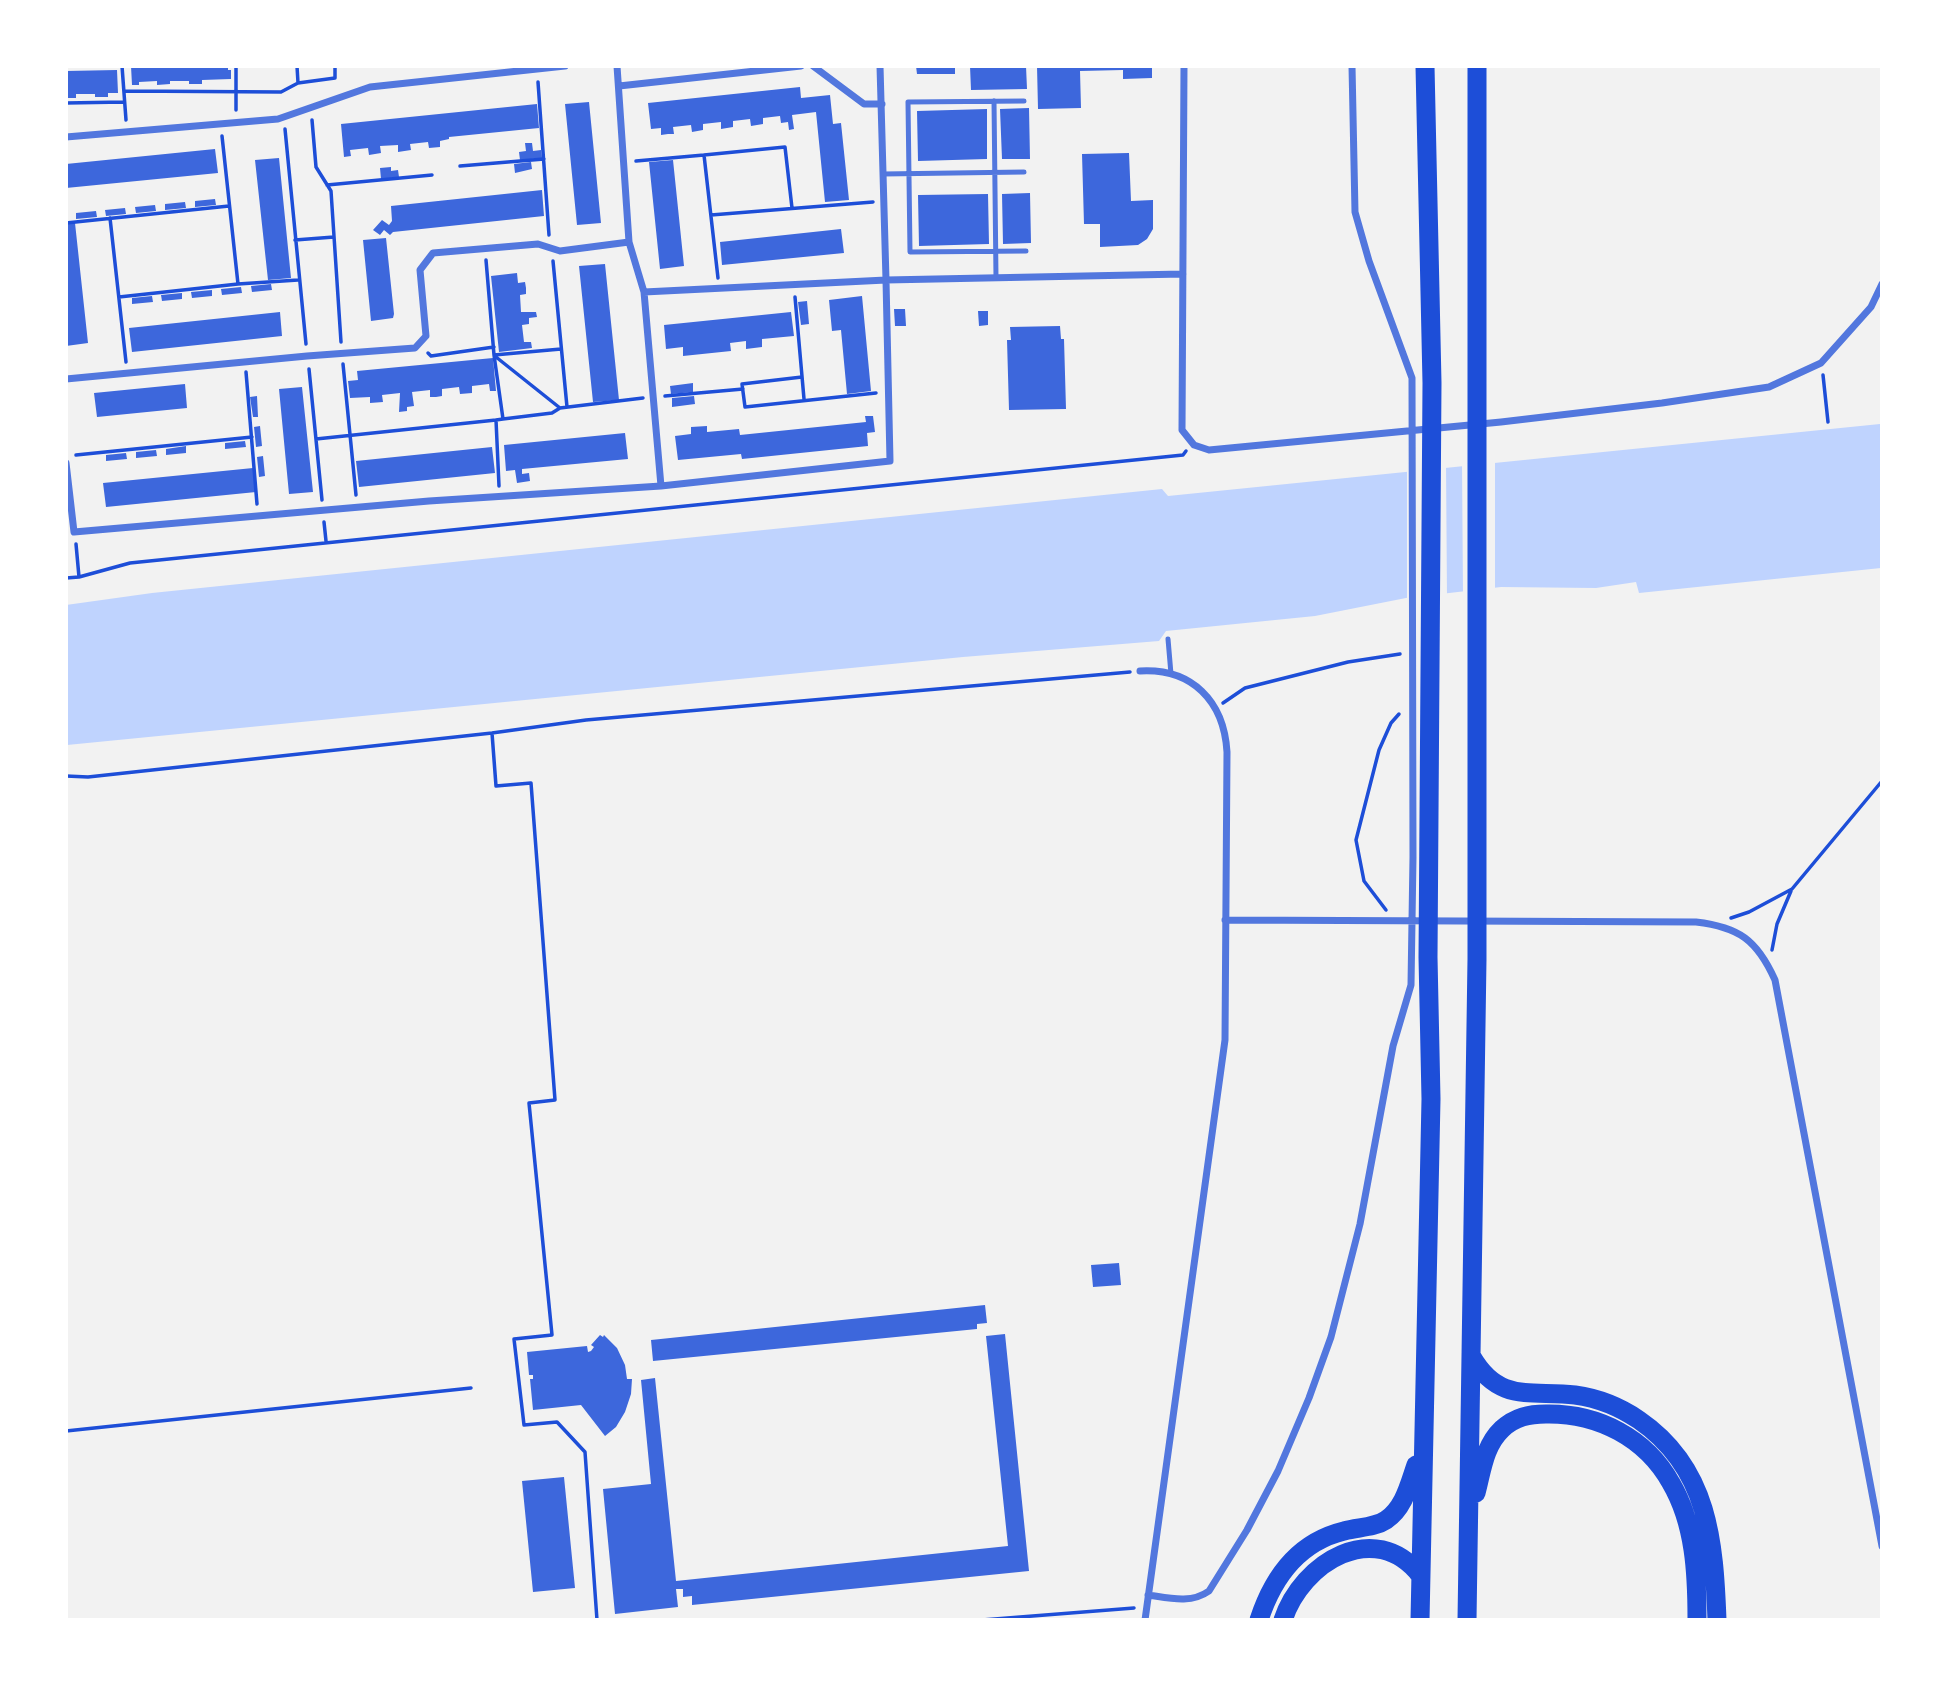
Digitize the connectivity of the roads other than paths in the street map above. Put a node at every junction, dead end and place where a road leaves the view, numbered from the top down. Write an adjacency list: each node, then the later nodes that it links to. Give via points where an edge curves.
1 (565, 66): 14 (street, via 370,87 284,117)
2 (617, 66): 10 (street)
3 (801, 66): 10 (street)
4 (813, 66): 13 (street, via 864,104)
5 (880, 66): 13 (street)
6 (1184, 66): 22 (street)
7 (1352, 66): 31 (street, via 1355,212 1412,378)
8 (1425, 66): 31 (highway, via 1432,383)
9 (1477, 66): 36 (highway)
10 (619, 86): 19 (street)
11 (1024, 100): 12 (lane)
12 (994, 101): 16 (lane, via 908,102); 17 (lane)
13 (881, 104): 18 (street)
14 (66, 137)
15 (1024, 172): 17 (lane)
16 (909, 173): 17 (lane); 18 (lane); 20 (lane, via 910,252)
17 (995, 173): 20 (lane)
18 (883, 174): 24 (street)
19 (629, 242): 26 (street); 27 (street, via 560,251 538,244 433,253 420,270 426,336 415,348)
20 (995, 251): 21 (lane); 23 (lane)
21 (1026, 251)
22 (1183, 274): 23 (street); 25 (street, via 1182,430 1194,445 1209,450 1662,404 1769,387 1822,363 1871,307)
23 (996, 278): 24 (street)
24 (886, 280): 26 (street); 29 (street, via 890,461)
25 (1881, 284)
26 (644, 292): 29 (street)
27 (66, 379)
28 (66, 463): 29 (street, via 74,532)
29 (661, 486)
30 (1168, 639): 33 (lane)
31 (1422, 649): 35 (highway)
32 (1140, 671): 33 (street)
33 (1171, 674): 34 (street, via 1202,691 1224,726)
34 (1225, 920): 39 (street, via 1657,921 1713,924 1752,942 1775,980); 41 (street, via 1225,1040)
35 (1420, 956): 37 (highway, via 1431,1099); 41 (street, via 1391,1055 1351,1265 1295,1434 1247,1530 1209,1591 1190,1599)
36 (1472, 1357): 38 (highway); 48 (highway, via 1497,1386 1596,1399 1634,1417 1664,1440 1690,1475 1705,1512 1713,1548)
37 (1423, 1444): 40 (highway); 43 (highway, via 1396,1511 1378,1525 1332,1534 1303,1550 1280,1572)
38 (1468, 1525): 46 (highway); 47 (highway, via 1489,1446 1503,1428 1523,1416 1554,1414 1610,1427 1648,1452 1680,1501 1693,1549)
39 (1881, 1546)
40 (1420, 1575): 44 (highway, via 1398,1554 1355,1550 1313,1570 1294,1592); 45 (highway)
41 (1148, 1595): 42 (street)
42 (1145, 1619)
43 (1259, 1619)
44 (1283, 1619)
45 (1420, 1619)
46 (1466, 1619)
47 (1697, 1619)
48 (1717, 1619)

